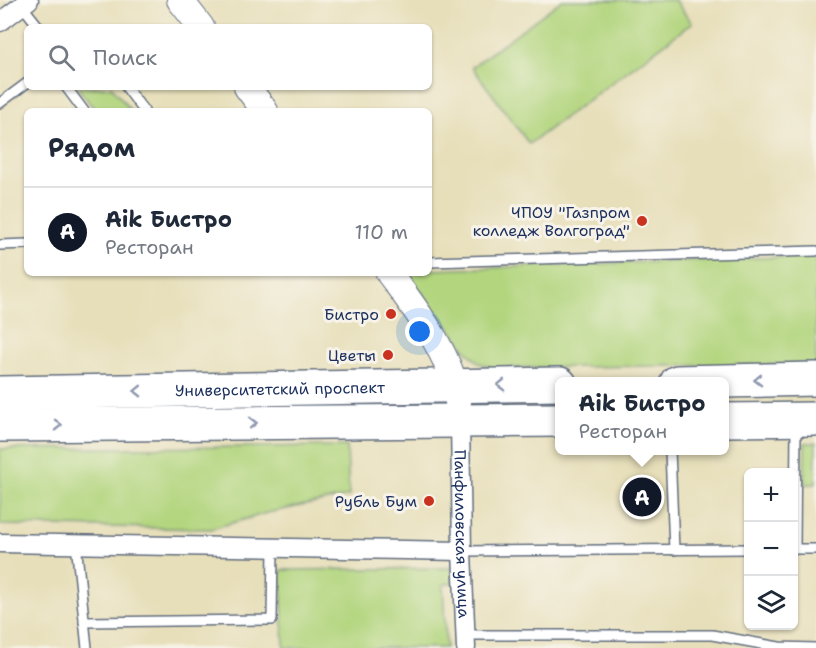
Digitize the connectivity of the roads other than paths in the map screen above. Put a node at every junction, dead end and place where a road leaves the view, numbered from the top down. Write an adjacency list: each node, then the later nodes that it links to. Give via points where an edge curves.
1 (180, 0): 5 (street)
2 (23, 2): 3 (street); 4 (lane)
3 (0, 22)
4 (37, 24)
5 (199, 24)
6 (24, 85): 10 (lane)
7 (68, 90): 11 (lane)
8 (128, 90): 12 (lane)
9 (249, 90): 13 (street)
10 (0, 103)
11 (82, 108)
12 (142, 108)
13 (263, 108)
14 (24, 244): 15 (lane)
15 (0, 245)
16 (816, 251): 17 (lane)
17 (432, 262)
18 (391, 276): 22 (street, via 429,327)
19 (816, 379): 20 (highway, one-way to 20)
20 (729, 380)
21 (555, 384): 22 (highway, Университетский проспект, one-way to 22)
22 (456, 386): 23 (highway, Университетский проспект, one-way to 23); 24 (street)
23 (0, 393)
24 (460, 420): 25 (highway, Университетский проспект); 28 (highway, Университетский проспект, one-way to 24); 38 (street, Панфиловская улица)
25 (555, 420)
26 (729, 420): 27 (highway)
27 (806, 420): 30 (lane)
28 (0, 425)
29 (670, 455): 37 (lane)
30 (797, 522)
31 (0, 543): 32 (street)
32 (76, 543): 33 (street); 39 (lane)
33 (273, 547): 38 (street); 39 (lane, via 273,620)
34 (744, 549): 37 (lane)
35 (798, 549): 36 (lane)
36 (816, 549)
37 (674, 550): 38 (lane)
38 (462, 551): 40 (street, Панфиловская улица)
39 (84, 622): 41 (lane)
40 (466, 641): 42 (lane, via 712,635 779,647)
41 (87, 648)
42 (816, 648)

